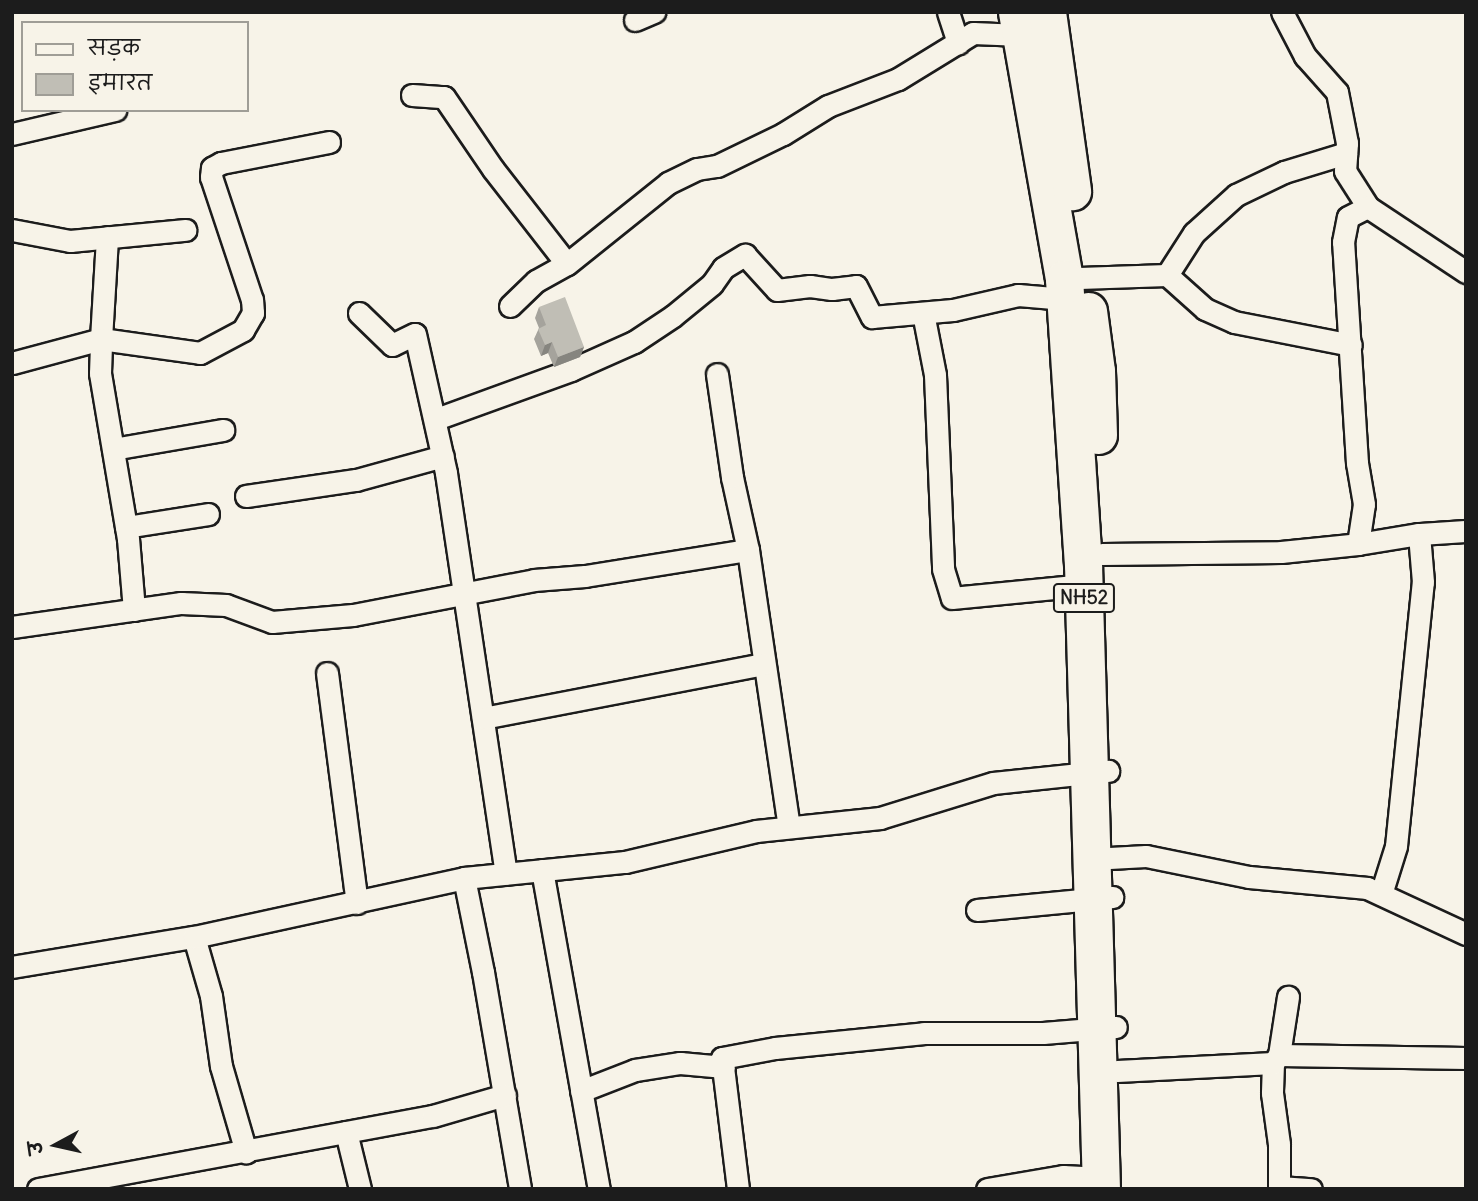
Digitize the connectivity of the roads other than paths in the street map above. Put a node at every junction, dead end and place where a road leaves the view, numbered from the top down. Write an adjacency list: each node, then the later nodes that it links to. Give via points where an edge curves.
1 (948, 12): 4 (street)
2 (1282, 12): 9 (street, via 1306,56 1337,92)
3 (1028, 20): 4 (street, via 973,33); 17 (highway, NH52)
4 (958, 43): 14 (street, via 898,79 828,106 717,166 697,169 668,183)
5 (412, 95): 14 (street, via 444,97)
6 (106, 112): 7 (street)
7 (12, 134)
8 (329, 142): 21 (street, via 212,168 211,177 252,300 253,313 243,330 200,353)
9 (1346, 153): 10 (street, via 1345,171); 16 (street, via 1284,172 1236,195 1194,233)
10 (1368, 207): 15 (street); 22 (street, via 1348,218 1343,242)
11 (12, 230): 13 (street, via 70,241)
12 (184, 230): 13 (street)
13 (107, 237): 21 (street)
14 (567, 264): 18 (street, via 536,281)
15 (1466, 272)
16 (1167, 275): 17 (street); 22 (street, via 1205,309 1234,322)
17 (1076, 285): 20 (street); 36 (highway, NH52, via 1096,371)
18 (510, 306)
19 (359, 313): 25 (street, via 392,345 415,334)
20 (923, 313): 25 (street, via 872,317 856,286 777,290 745,255 723,268 712,284 673,316 634,342); 36 (street, via 935,375 943,569 953,598)
21 (101, 340): 23 (street); 27 (street, via 100,373)
22 (1351, 345): 34 (street, via 1357,463 1364,504)
23 (12, 363)
24 (716, 374): 35 (street)
25 (436, 419): 28 (street)
26 (223, 430): 27 (street)
27 (113, 449): 31 (street)
28 (443, 456): 29 (street, via 356,480); 37 (street)
29 (246, 496)
30 (208, 514): 31 (street)
31 (126, 527): 38 (street)
32 (1466, 531): 33 (street)
33 (1419, 534): 34 (street); 49 (street, via 1423,582 1396,846)
34 (1358, 544): 36 (street)
35 (748, 550): 37 (street); 40 (street)
36 (1093, 570): 43 (highway, NH52)
37 (464, 594): 38 (street, via 353,615 272,622 226,605 181,603); 42 (street)
38 (134, 610): 39 (street)
39 (12, 627)
40 (763, 664): 42 (street); 44 (street)
41 (327, 673): 51 (street)
42 (482, 718): 47 (street)
43 (1098, 772): 44 (street, via 993,783 880,818); 45 (highway, NH52)
44 (789, 827): 46 (street, via 625,862)
45 (1101, 860): 49 (street, via 1146,856 1249,877 1367,888); 50 (highway, NH52)
46 (542, 870): 47 (street); 62 (street)
47 (506, 874): 48 (street)
48 (464, 878): 51 (street); 63 (street)
49 (1381, 894): 53 (street)
50 (1102, 898): 52 (street); 57 (highway, NH52)
51 (357, 903): 54 (street)
52 (977, 910)
53 (1466, 934)
54 (194, 937): 55 (street); 65 (street, via 211,996 221,1066)
55 (12, 967)
56 (1288, 997): 59 (street)
57 (1106, 1027): 60 (street, via 924,1033 800,1045 722,1058); 61 (highway, NH52); 67 (highway, NH52)
58 (1466, 1058): 59 (street)
59 (1276, 1059): 61 (street); 68 (street, via 1272,1093)
60 (723, 1067): 62 (street, via 680,1063 635,1070); 73 (street)
61 (1117, 1071): 67 (highway, NH52)
62 (581, 1091): 72 (street)
63 (505, 1095): 64 (street, via 433,1116); 71 (street)
64 (346, 1132): 65 (street); 70 (street)
65 (246, 1152): 66 (street)
66 (153, 1180): 69 (street)
67 (1108, 1185): 74 (street, via 1063,1176)
68 (1279, 1188): 75 (street)
69 (38, 1189)
70 (360, 1189)
71 (520, 1189)
72 (599, 1189)
73 (738, 1189)
74 (987, 1189)
75 (1311, 1189)

